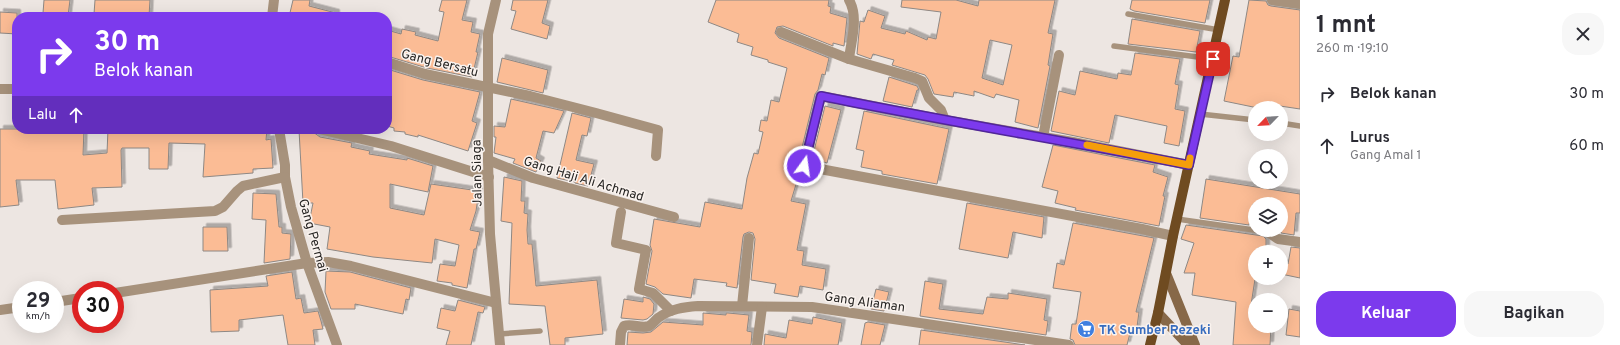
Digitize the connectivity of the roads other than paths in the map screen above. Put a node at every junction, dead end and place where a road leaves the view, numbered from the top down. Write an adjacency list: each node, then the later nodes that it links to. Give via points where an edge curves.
1 (274, 0): 7 (street)
2 (496, 0): 16 (street, Jalan Siaga, via 488,34)
3 (849, 0): 13 (street, via 854,10 854,18)
4 (1225, 0): 9 (main road)
5 (1272, 0): 6 (street)
6 (1300, 4)
7 (273, 12)
8 (1128, 14): 9 (lane)
9 (1218, 30): 14 (main road)
10 (781, 32): 13 (street)
11 (1114, 46): 14 (lane)
12 (1059, 55): 26 (street)
13 (849, 59): 21 (street, via 922,81 928,98 941,110)
14 (1213, 59): 19 (main road)
15 (392, 64): 16 (street, Gang Bersatu, via 425,74)
16 (487, 86): 27 (street, Gang Bersatu, via 658,130); 28 (street, Jalan Siaga)
17 (0, 89): 18 (street)
18 (12, 89)
19 (1200, 114): 20 (lane); 29 (main road)
20 (1248, 119)
21 (945, 120): 26 (street); 37 (street, via 821,96 804,166)
22 (1288, 124): 23 (lane)
23 (1300, 126)
24 (280, 134): 30 (street, Gang Permai)
25 (340, 134): 31 (street, via 391,146)
26 (1043, 137): 29 (street)
27 (656, 156)
28 (488, 160): 31 (street, Jalan Siaga); 33 (street, Gang Haji Ali Achmad, via 533,178)
29 (1189, 165): 34 (main road)
30 (285, 177): 35 (street, via 243,186 223,207 214,211); 41 (street, Gang Permai)
31 (489, 177): 44 (street, Jalan Siaga, via 490,234)
32 (622, 212): 49 (street, via 616,243 646,250 639,289 653,293)
33 (674, 218)
34 (1177, 219): 36 (lane); 37 (main road)
35 (62, 220)
36 (1248, 229)
37 (1173, 236): 42 (main road)
38 (1275, 237): 40 (street)
39 (749, 238): 45 (street)
40 (1300, 242)
41 (307, 263): 43 (street); 44 (street, via 328,262 351,266); 53 (street, Gang Permai)
42 (1166, 273): 50 (main road); 60 (main road)
43 (124, 292)
44 (496, 302): 52 (street, Jalan Siaga)
45 (742, 306): 46 (street, Gang Aliaman); 49 (street, Gang Aliaman, via 698,306)
46 (762, 307): 56 (street); 57 (street, Gang Aliaman, via 818,308)
47 (12, 308): 48 (street)
48 (0, 310)
49 (671, 311): 55 (street, Gang Aliaman, via 647,327 624,326)
50 (1158, 313): 58 (main road); 59 (main road)
51 (540, 330): 52 (lane)
52 (499, 334): 54 (street, Jalan Siaga)
53 (336, 345)
54 (500, 345)
55 (620, 345)
56 (757, 345)
57 (1069, 345)
58 (1150, 345)
59 (1188, 345)
60 (1195, 345)

